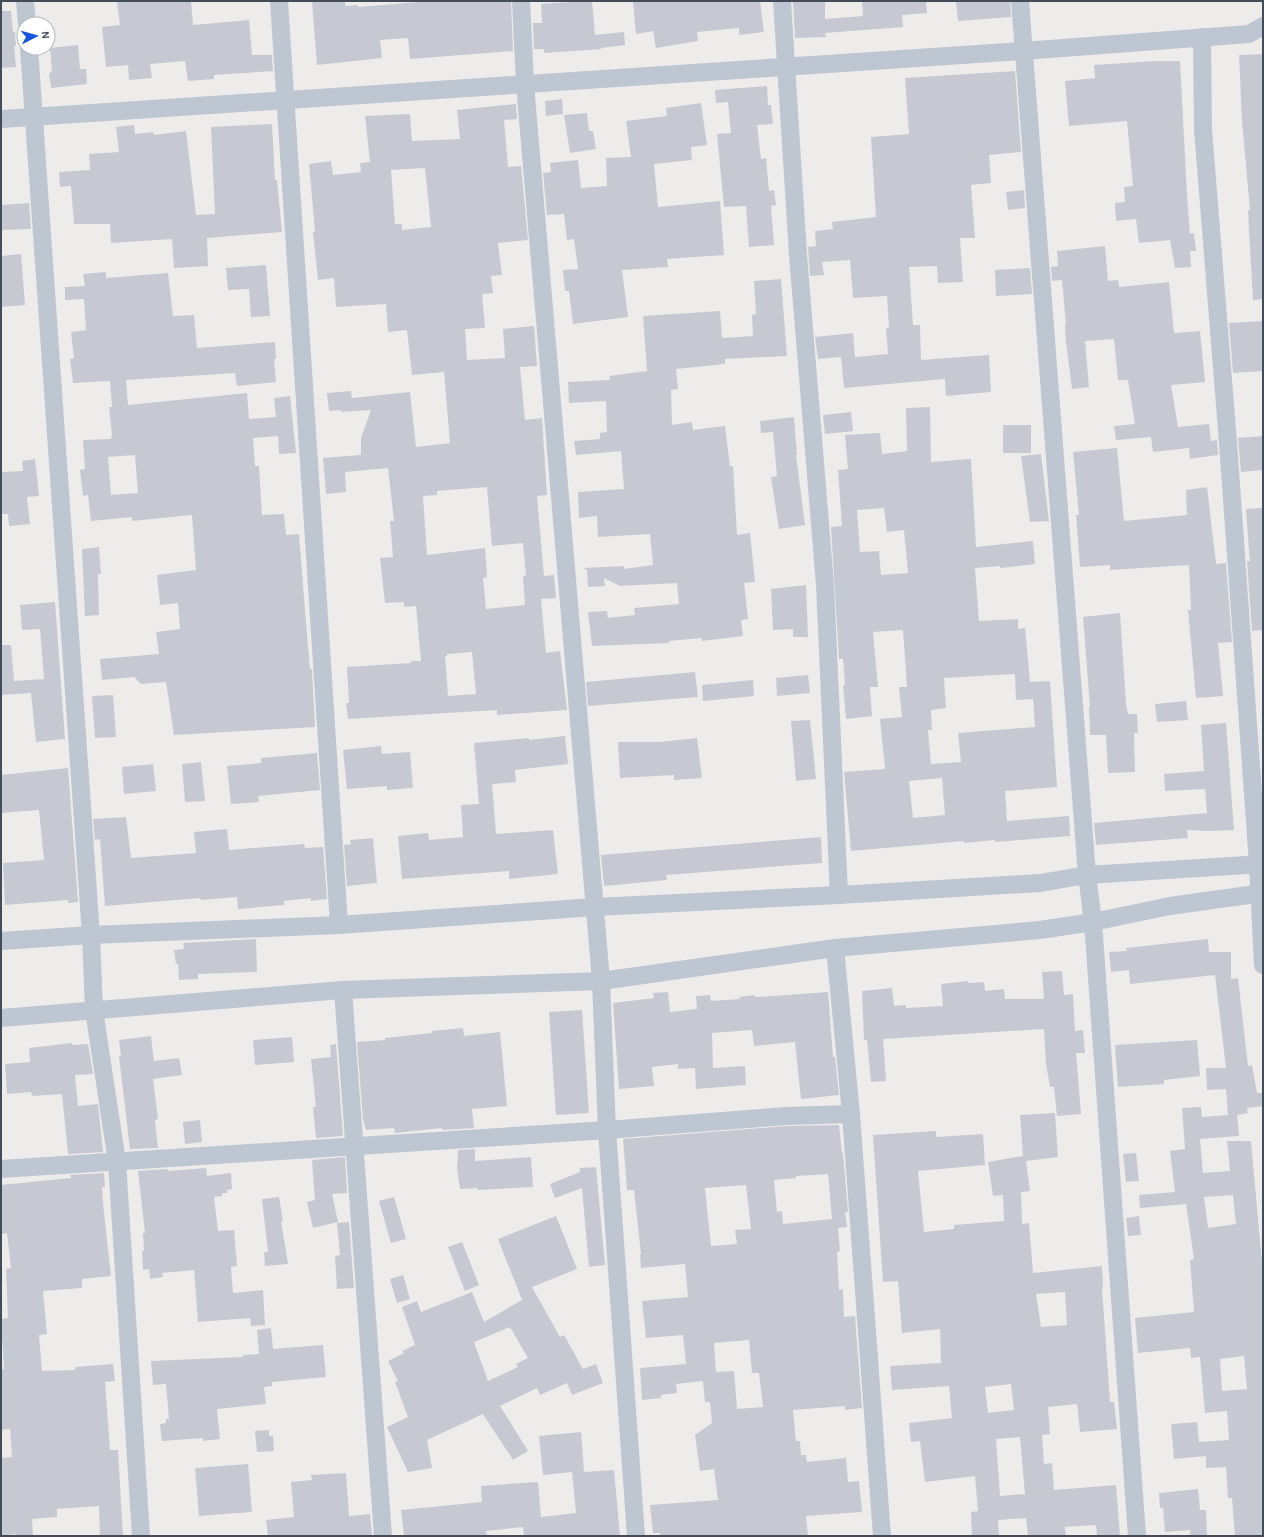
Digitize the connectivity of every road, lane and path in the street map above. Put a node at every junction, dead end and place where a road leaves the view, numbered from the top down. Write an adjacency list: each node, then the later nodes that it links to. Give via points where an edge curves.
1 (25, 1): 6 (street)
2 (279, 1): 13 (street)
3 (520, 1): 12 (street)
4 (782, 1): 11 (street)
5 (1020, 1): 9 (street)
6 (26, 16)
7 (1263, 26): 8 (street, via 1249,34)
8 (1202, 37): 9 (street); 16 (street, via 1203,129)
9 (1023, 51): 11 (street); 17 (street)
10 (30, 56): 14 (street)
11 (788, 67): 12 (street); 19 (street, via 798,256 825,585)
12 (526, 84): 13 (street); 20 (street)
13 (287, 100): 14 (street); 22 (street)
14 (34, 116): 15 (street); 23 (street)
15 (1, 119)
16 (1260, 864): 17 (street); 18 (street)
17 (1087, 875): 19 (street, via 1040,883); 21 (street)
18 (1261, 894): 21 (street, via 1170,906); 26 (street)
19 (839, 895): 20 (street)
20 (595, 907): 22 (street); 27 (street)
21 (1093, 922): 25 (street, via 1040,930); 40 (street)
22 (338, 925): 23 (street)
23 (91, 935): 24 (street); 29 (street)
24 (1, 941)
25 (835, 948): 27 (street); 31 (street)
26 (1263, 965)
27 (601, 982): 28 (street); 32 (street)
28 (343, 990): 29 (street); 33 (street)
29 (94, 1010): 30 (street); 34 (street)
30 (1, 1018)
31 (851, 1114): 32 (street, via 786,1116); 39 (street)
32 (607, 1130): 33 (street); 38 (street)
33 (355, 1145): 34 (street); 37 (street)
34 (117, 1162): 35 (street); 36 (street)
35 (1, 1169)
36 (141, 1536)
37 (382, 1536)
38 (636, 1536)
39 (882, 1536)
40 (1137, 1536)

